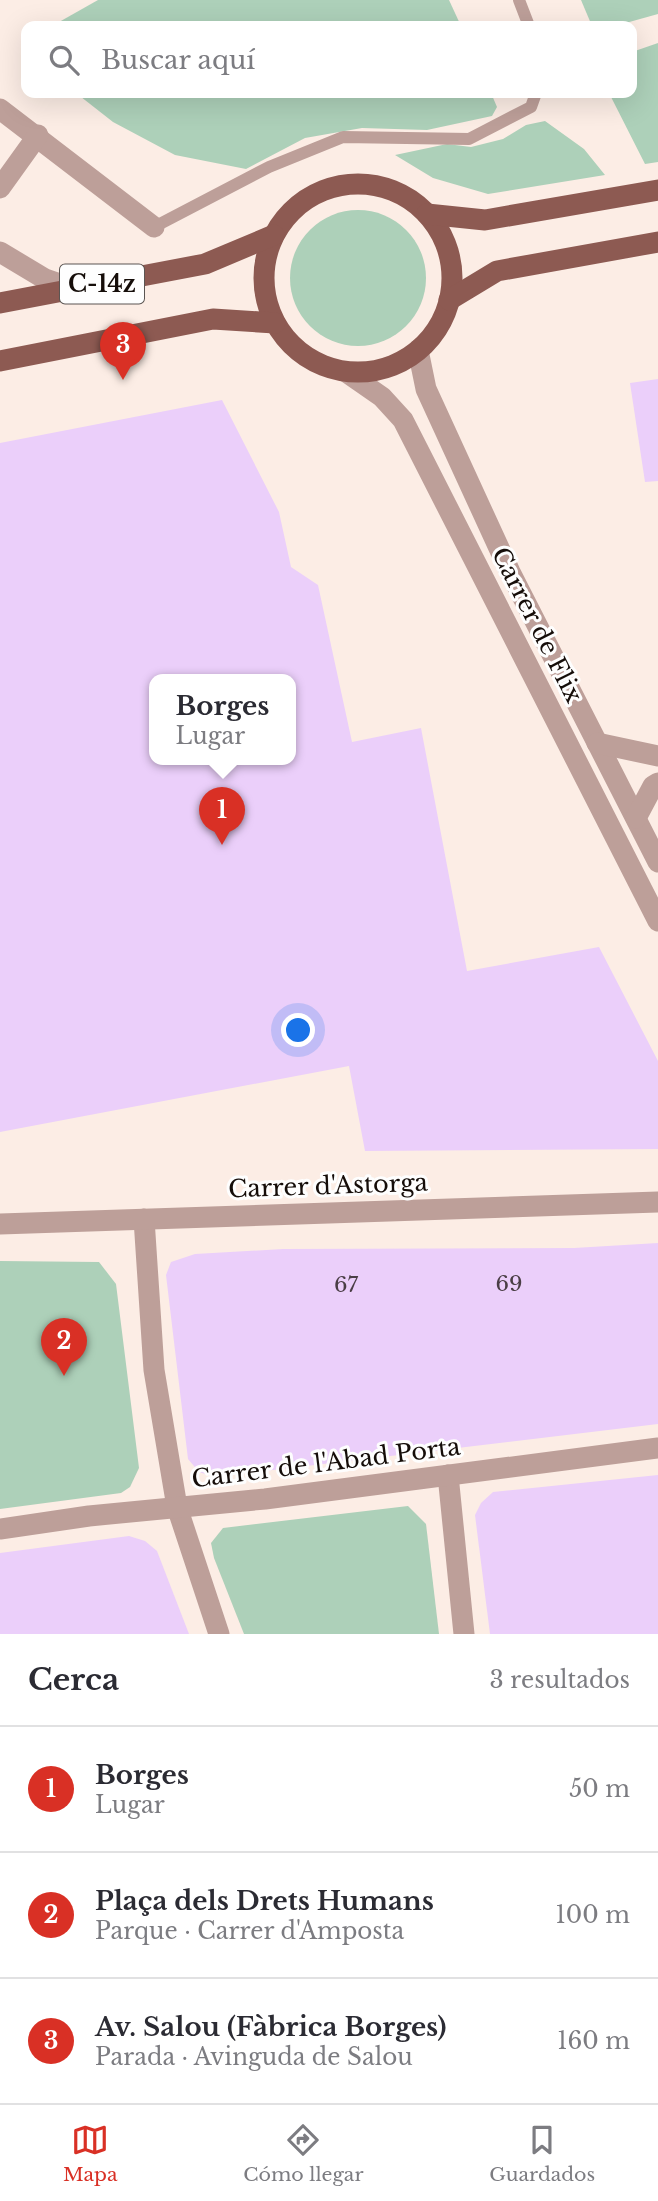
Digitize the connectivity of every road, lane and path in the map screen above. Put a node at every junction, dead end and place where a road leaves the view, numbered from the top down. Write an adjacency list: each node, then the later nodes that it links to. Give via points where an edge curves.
1 (519, 0): 2 (lane)
2 (527, 21)
3 (534, 98): 9 (lane, via 531,107 469,139 343,137 269,167)
4 (0, 109): 5 (street)
5 (38, 135): 6 (street); 9 (street)
6 (0, 188)
7 (658, 190): 8 (main road, via 485,220)
8 (427, 214): 10 (main road, C-14z, via 394,190 345,185 309,197); 14 (main road, C-14z, via 447,249 452,276)
9 (154, 227)
10 (274, 235): 13 (main road, C-14z, via 205,264); 16 (main road, C-14z, via 265,260 264,282)
11 (658, 242): 14 (main road, via 497,271)
12 (0, 252): 13 (street, via 45,279)
13 (74, 289): 15 (main road, C-14z)
14 (449, 300): 17 (main road, C-14z, via 437,328)
15 (0, 303)
16 (275, 323): 18 (main road, C-14z, via 213,320); 19 (main road, C-14z, via 306,357)
17 (418, 350): 19 (main road, C-14z, via 386,368); 20 (street, Carrer de Flix, via 430,398 510,572)
18 (0, 361)
19 (346, 372): 25 (street, Carrer de Flix, via 382,397 402,420)
20 (597, 743): 21 (street); 23 (street, Carrer de Flix)
21 (658, 756)
22 (658, 783): 23 (street)
23 (636, 818): 24 (street, Carrer de Flix)
24 (658, 862)
25 (658, 921)
26 (658, 1202): 27 (street, Carrer d'Astorga)
27 (144, 1219): 28 (street, Carrer d'Astorga); 31 (street, via 154,1370)
28 (0, 1224)
29 (658, 1448): 30 (street, Carrer de l'Abad Porta)
30 (448, 1475): 31 (street, Carrer de l'Abad Porta); 34 (street)
31 (177, 1507): 32 (street, Carrer de l'Abad Porta); 33 (street)
32 (0, 1529)
33 (219, 1634)
34 (464, 1634)

